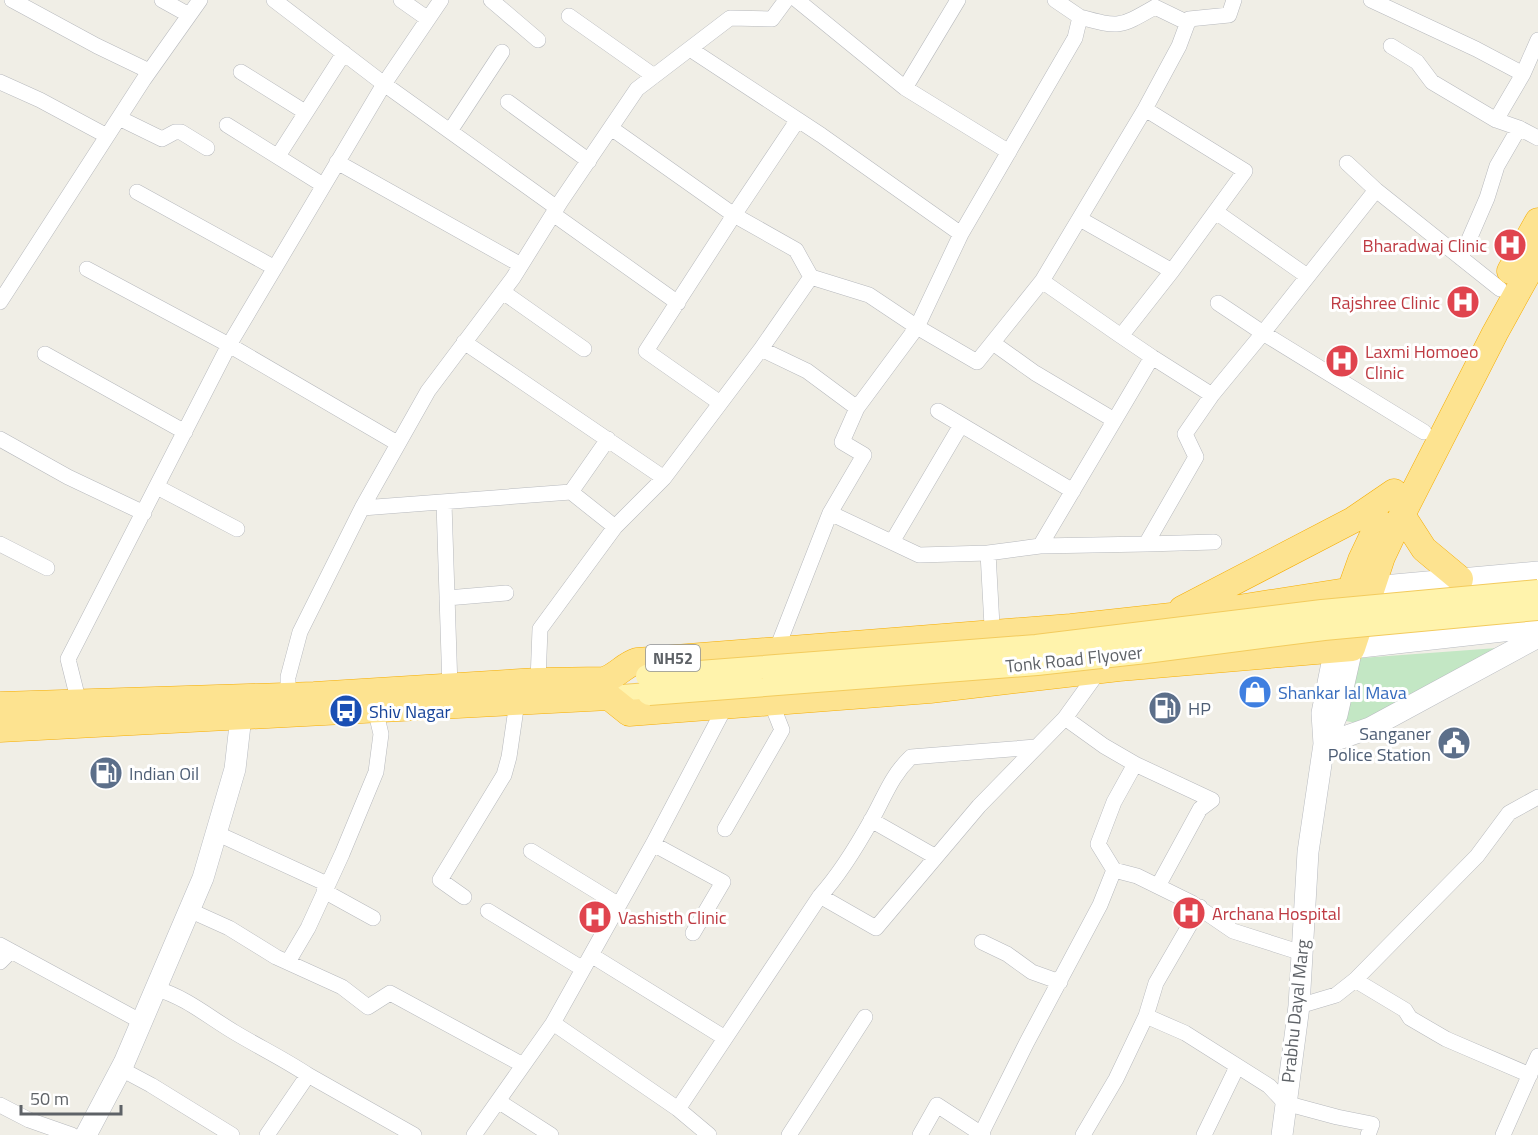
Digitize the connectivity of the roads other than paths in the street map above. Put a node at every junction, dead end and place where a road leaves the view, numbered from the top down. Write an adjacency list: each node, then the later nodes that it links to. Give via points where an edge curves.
1 (12, 0): 25 (street)
2 (162, 0): 14 (street)
3 (200, 0): 14 (street)
4 (274, 0): 24 (street)
5 (401, 0): 17 (street)
6 (441, 0): 17 (street)
7 (490, 0): 20 (street)
8 (786, 0): 22 (street, via 772,19 730,18)
9 (797, 0): 31 (street)
10 (958, 0): 31 (street)
11 (1055, 0): 16 (street)
12 (1234, 0): 18 (street, via 1229,15)
13 (1371, 0): 27 (street)
14 (189, 15): 25 (street)
15 (569, 16): 28 (street)
16 (1080, 17): 18 (street, via 1126,24 1155,7); 45 (street, via 1075,38)
17 (428, 19): 30 (street)
18 (1188, 22): 33 (street)
19 (1538, 39): 27 (street)
20 (538, 40)
21 (1391, 46): 37 (street, via 1417,62 1432,82)
22 (690, 49): 28 (street); 36 (street)
23 (502, 52): 41 (street)
24 (344, 53): 30 (street); 34 (street)
25 (149, 71): 35 (street)
26 (241, 72): 34 (street)
27 (1523, 74): 37 (street)
28 (654, 76): 39 (street, via 637,89)
29 (0, 82): 42 (street)
30 (384, 84): 41 (street); 48 (street)
31 (905, 87): 45 (street)
32 (508, 102): 47 (street)
33 (1145, 109): 54 (street, via 1245,171); 56 (street)
34 (305, 112): 46 (street)
35 (119, 118): 42 (street); 44 (street, via 162,139 181,132)
36 (797, 120): 55 (street); 58 (street)
37 (1496, 120): 40 (street)
38 (227, 126): 46 (street)
39 (611, 128): 47 (street); 55 (street)
40 (1519, 128): 43 (street); 60 (street, via 1497,166)
41 (450, 131): 53 (street)
42 (108, 136): 70 (street)
43 (1538, 138)
44 (207, 148)
45 (1009, 152): 58 (street)
46 (278, 156): 50 (street)
47 (589, 160): 53 (street)
48 (337, 162): 50 (street); 61 (street)
49 (1347, 163): 51 (street)
50 (323, 185): 62 (street)
51 (1376, 190): 60 (street); 65 (street)
52 (136, 192): 62 (street)
53 (555, 211): 61 (street); 71 (street)
54 (1216, 212): 64 (street); 65 (street)
55 (734, 215): 66 (street, via 796,250); 71 (street)
56 (1080, 219): 64 (street); 67 (street)
57 (1538, 221): 68 (highway)
58 (961, 234): 73 (street)
59 (1538, 255): 99 (highway)
60 (1461, 258): 68 (street)
61 (521, 265): 69 (street)
62 (275, 268): 78 (street)
63 (87, 269): 78 (street)
64 (1172, 270): 75 (street)
65 (1307, 276): 74 (street)
66 (811, 278): 73 (street, via 869,295); 79 (street)
67 (1042, 281): 75 (street); 77 (street)
68 (1500, 289): 90 (highway)
69 (503, 292): 76 (street); 80 (street)
70 (0, 302)
71 (678, 303): 84 (street, via 646,351)
72 (1218, 303): 74 (street)
73 (917, 327): 77 (street, via 977,362); 85 (street)
74 (1263, 333): 83 (street); 90 (street)
75 (1121, 336): 82 (street)
76 (464, 342): 92 (street); 93 (street)
77 (993, 344): 87 (street)
78 (229, 345): 89 (street); 93 (street)
79 (761, 349): 84 (street); 85 (street, via 807,371)
80 (584, 350)
81 (45, 354): 89 (street)
82 (1152, 357): 83 (street); 87 (street)
83 (1212, 395): 108 (street, via 1185,434 1196,457)
84 (720, 403): 94 (street)
85 (857, 408): 102 (street, via 842,442 864,455)
86 (938, 411): 88 (street)
87 (1114, 420): 96 (street)
88 (961, 425): 96 (street); 105 (street)
89 (185, 432): 95 (street)
90 (1424, 432): 99 (highway)
91 (0, 439): 101 (street)
92 (608, 439): 94 (street); 97 (street)
93 (397, 443): 100 (street)
94 (664, 478): 103 (street)
95 (157, 487): 101 (street); 104 (street)
96 (1073, 491): 109 (street)
97 (571, 492): 98 (street); 103 (street)
98 (444, 503): 100 (street); 117 (street)
99 (1398, 503): 113 (highway, via 1424,549); 114 (highway, via 1361,560); 119 (highway, via 1353,520)
100 (362, 508): 131 (street, via 300,632 288,677)
101 (144, 513): 134 (street, via 68,658)
102 (830, 513): 105 (street); 125 (street)
103 (615, 527): 127 (street, via 540,629)
104 (237, 529)
105 (892, 542): 110 (street, via 919,555)
106 (1214, 542): 108 (street)
107 (0, 544): 111 (street)
108 (1146, 544): 109 (street)
109 (1040, 546): 110 (street)
110 (988, 553): 122 (street, via 992,626)
111 (47, 568)
112 (1538, 572): 113 (street)
113 (1460, 579): 114 (street)
114 (1361, 588): 119 (highway, NH52); 124 (highway)
115 (1538, 591): 128 (main road, Tonk Road Flyover, bridge, via 1346,608 1036,646)
116 (506, 593): 117 (street)
117 (447, 598): 129 (street)
118 (1538, 609): 128 (main road, Tonk Road Flyover, bridge, via 1324,629 1037,664)
119 (1166, 617): 120 (highway, NH52)
120 (1071, 627): 122 (highway, NH52); 126 (street)
121 (1538, 627): 124 (street)
122 (987, 635): 125 (highway, NH52)
123 (1538, 637): 141 (street, via 1370,728)
124 (1343, 648): 126 (highway); 141 (street, Prabhu Dayal Marg, via 1322,713)
125 (776, 651): 130 (highway, NH52, via 637,661 625,666)
126 (1102, 670): 133 (highway, via 930,690); 139 (street)
127 (538, 681): 129 (highway, NH52); 130 (highway, NH52, via 591,680)
128 (648, 685): 130 (main road, Tonk Road Flyover)
129 (450, 688): 131 (highway, NH52)
130 (609, 688): 132 (highway, NH52); 136 (highway, via 629,712)
131 (288, 696): 134 (highway, NH52)
132 (517, 702): 137 (highway, NH52); 155 (street, via 504,775 440,880)
133 (771, 702): 136 (highway); 146 (street, via 782,730)
134 (79, 703): 135 (highway, NH52)
135 (0, 705)
136 (725, 706): 148 (street)
137 (375, 710): 138 (highway, NH52); 153 (street, via 381,734 376,772)
138 (241, 716): 140 (highway, NH52); 147 (street, via 235,769)
139 (1065, 718): 142 (street); 143 (street)
140 (0, 729)
141 (1324, 744): 164 (street, Prabhu Dayal Marg, via 1308,852)
142 (1036, 747): 145 (street, via 911,757 898,770); 150 (street, via 978,806)
143 (1135, 764): 151 (street, via 1114,802 1098,844); 152 (street, via 1212,800 1200,809)
144 (1538, 797): 168 (street, via 1509,813 1477,856)
145 (871, 820): 150 (street); 154 (street)
146 (725, 829)
147 (216, 833): 153 (street); 158 (street, via 204,878)
148 (653, 844): 156 (street); 161 (street, via 723,882)
149 (531, 851): 156 (street)
150 (936, 857): 154 (street, via 876,928)
151 (1114, 870): 152 (street); 169 (street, via 1100,906)
152 (1158, 886): 157 (street)
153 (325, 887): 160 (street); 166 (street)
154 (820, 896): 176 (street)
155 (464, 897)
156 (619, 905): 167 (street)
157 (1200, 907): 164 (street, via 1233,931); 172 (street, via 1156,983)
158 (189, 910): 166 (street); 170 (street)
159 (488, 911): 167 (street)
160 (373, 918)
161 (693, 933)
162 (982, 942): 169 (street, via 1032,972)
163 (6, 948): 165 (street); 174 (street)
164 (1302, 953): 171 (street, Prabhu Dayal Marg)
165 (0, 962)
166 (288, 962): 178 (street, via 342,987 368,1007 390,993)
167 (587, 962): 175 (street); 176 (street)
168 (1355, 980): 171 (street, via 1336,995); 182 (street, via 1446,1039)
169 (1060, 982): 188 (street)
170 (157, 988): 174 (street); 181 (street)
171 (1299, 1006): 184 (street, Prabhu Dayal Marg)
172 (1146, 1016): 179 (street, via 1185,1033); 199 (street)
173 (866, 1017): 197 (street)
174 (142, 1022): 180 (street)
175 (553, 1023): 178 (street); 186 (street)
176 (725, 1038): 186 (street)
177 (1538, 1056): 182 (street)
178 (523, 1065): 183 (street)
179 (1237, 1067): 184 (street, via 1269,1086); 200 (street)
180 (121, 1069): 190 (street); 191 (street)
181 (308, 1075): 187 (street); 192 (street)
182 (1530, 1075): 203 (street)
183 (498, 1101): 194 (street); 195 (street)
184 (1284, 1103): 201 (street, Prabhu Dayal Marg); 202 (street, via 1372,1124)
185 (0, 1105): 189 (street)
186 (678, 1109): 196 (street)
187 (388, 1129): 193 (street)
188 (982, 1134): 198 (street, via 937,1105)
189 (72, 1135)
190 (86, 1135)
191 (232, 1135)
192 (267, 1135)
193 (414, 1135)
194 (474, 1135)
195 (551, 1135)
196 (709, 1135)
197 (789, 1135)
198 (920, 1135)
199 (1083, 1135)
200 (1204, 1135)
201 (1282, 1135)
202 (1368, 1135)
203 (1503, 1135)

